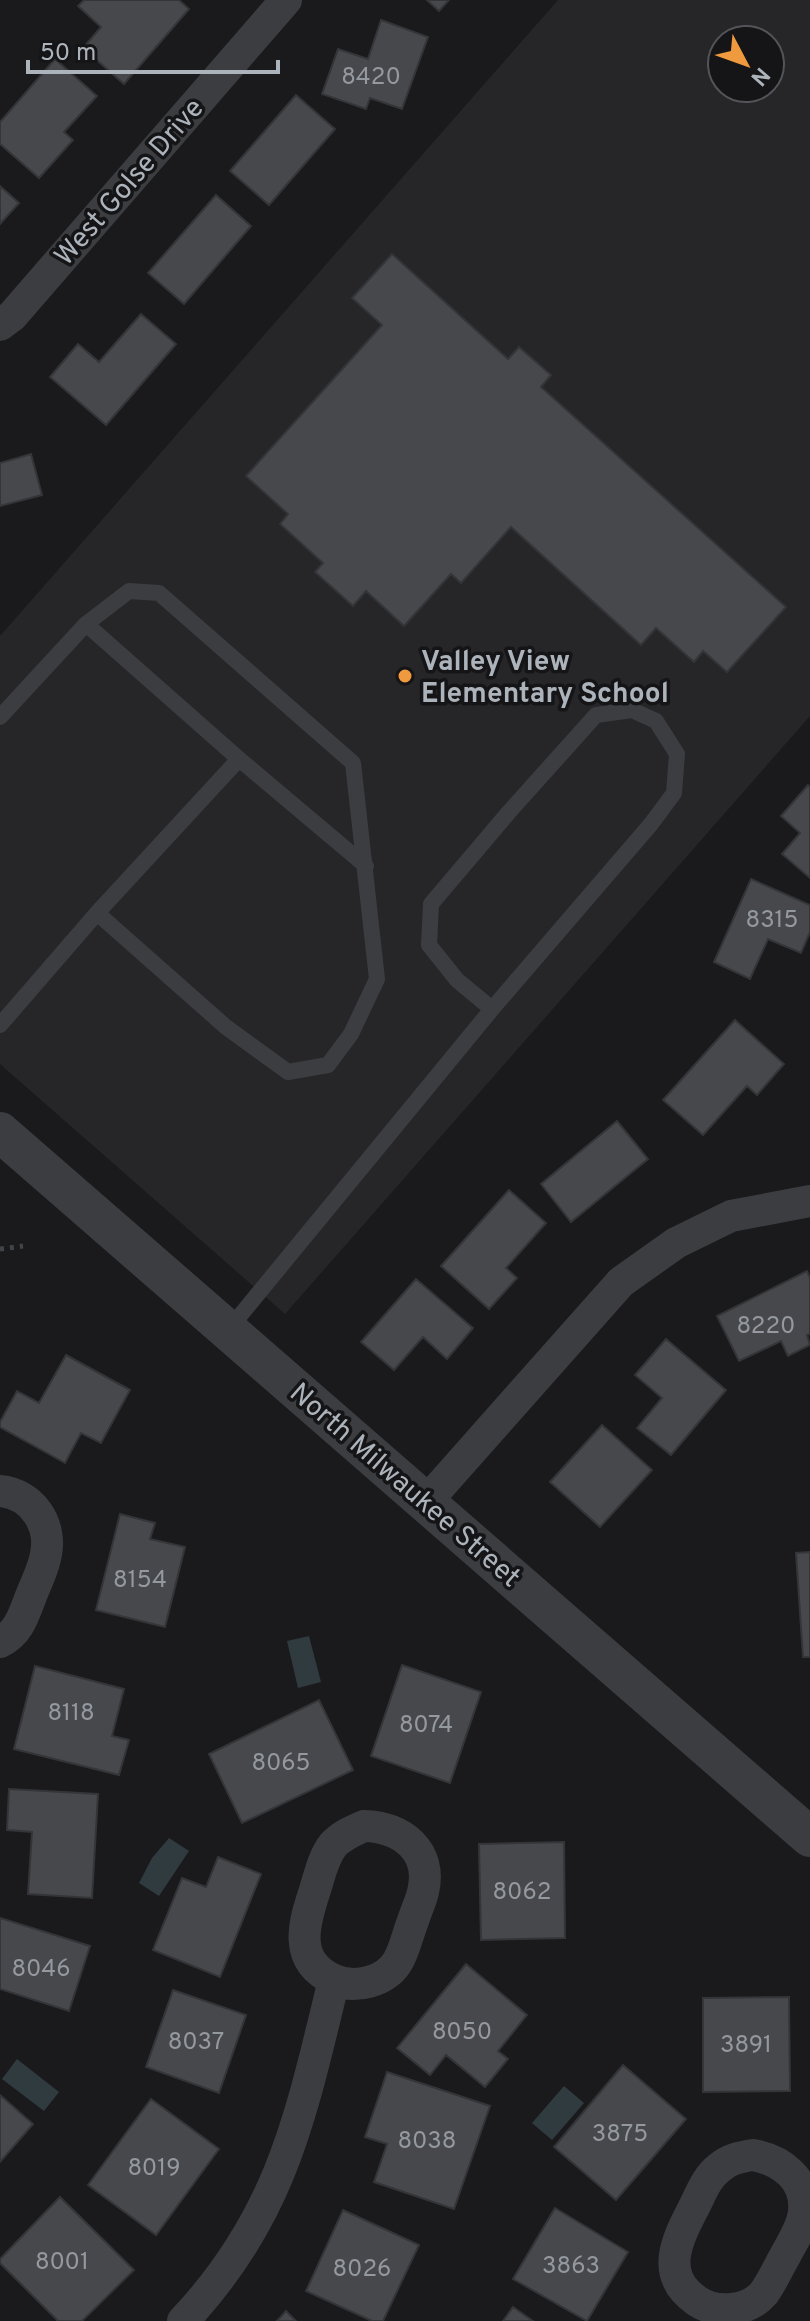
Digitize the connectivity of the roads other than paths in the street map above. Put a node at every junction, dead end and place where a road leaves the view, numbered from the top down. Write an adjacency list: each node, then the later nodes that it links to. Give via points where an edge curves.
1 (286, 0): 2 (street, West Golse Drive)
2 (0, 325)
3 (86, 624): 4 (lane); 5 (lane); 6 (lane, via 129,591 159,593 353,763)
4 (0, 717)
5 (239, 759): 6 (lane); 7 (lane)
6 (366, 866): 7 (lane, via 377,979 351,1034 328,1065 301,1070 288,1072 226,1027)
7 (97, 913): 9 (lane)
8 (492, 1009): 8 (lane, via 674,793 677,754 656,721 632,710 596,715 431,904 429,945 457,980); 12 (lane)
9 (0, 1025)
10 (1, 1136): 12 (street, North Milwaukee Street)
11 (810, 1201): 14 (street, via 731,1216 676,1243 621,1282)
12 (229, 1329): 14 (street, North Milwaukee Street)
13 (0, 1491): 15 (street, via 21,1496 35,1508 48,1540 19,1627)
14 (426, 1502): 16 (street, North Milwaukee Street)
15 (0, 1642)
16 (810, 1837)
17 (334, 1980): 17 (street, via 369,1982 398,1962 425,1875 421,1857 397,1832 364,1826 335,1842 326,1856 303,1926 304,1942 320,1971); 19 (street, via 286,2160 226,2270)
18 (693, 2311): 18 (street, via 749,2305 763,2294 805,2212 796,2178 784,2165 753,2155 736,2158 709,2177 676,2242 677,2276)
19 (183, 2321)

